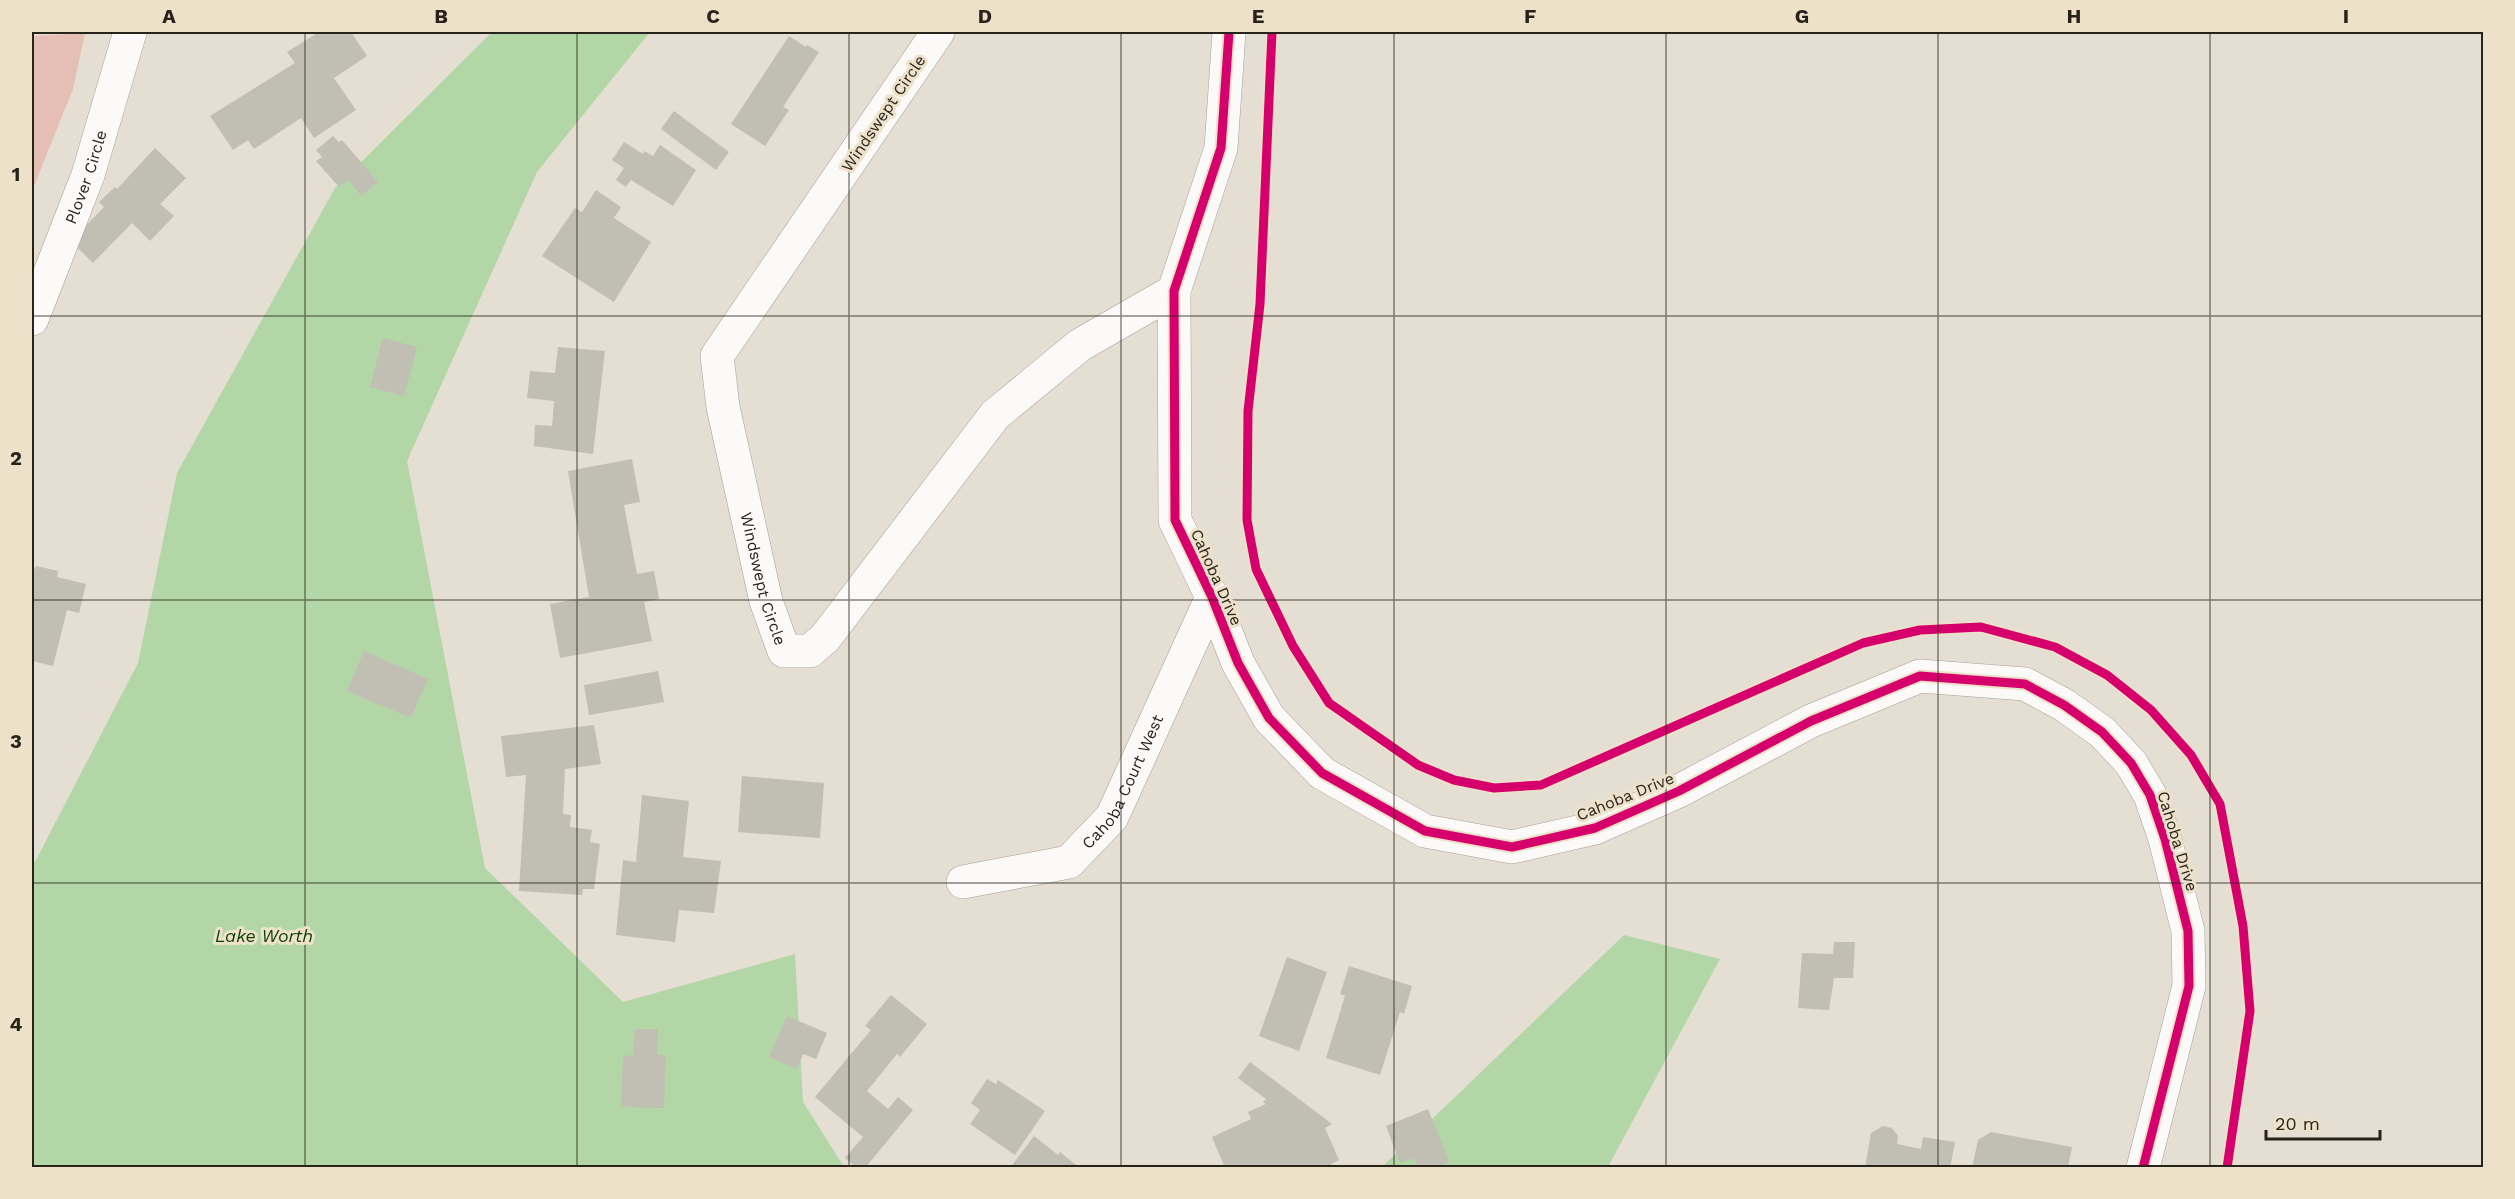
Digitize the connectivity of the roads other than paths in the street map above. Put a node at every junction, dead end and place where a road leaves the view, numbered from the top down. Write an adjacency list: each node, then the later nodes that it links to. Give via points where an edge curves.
1 (130, 32): 5 (street, Plover Circle, via 88,176)
2 (938, 32): 4 (street, Windswept Circle, via 717,356 723,407 766,601 784,651 810,651 825,638 995,415 1080,345)
3 (1229, 32): 4 (street, Cahoba Drive, via 1221,148)
4 (1174, 291): 6 (street, Cahoba Drive, via 1175,520)
5 (32, 319)
6 (1212, 597): 7 (street, Cahoba Court West, via 1112,817 1069,862); 8 (street, Cahoba Drive, via 1238,663 1269,718 1322,773 1425,831 1512,847 1595,828 1679,791 1811,721 1920,676 2025,684 2064,705 2102,732 2131,763 2150,795 2188,931 2189,986)
7 (963, 882)
8 (2143, 1167)

